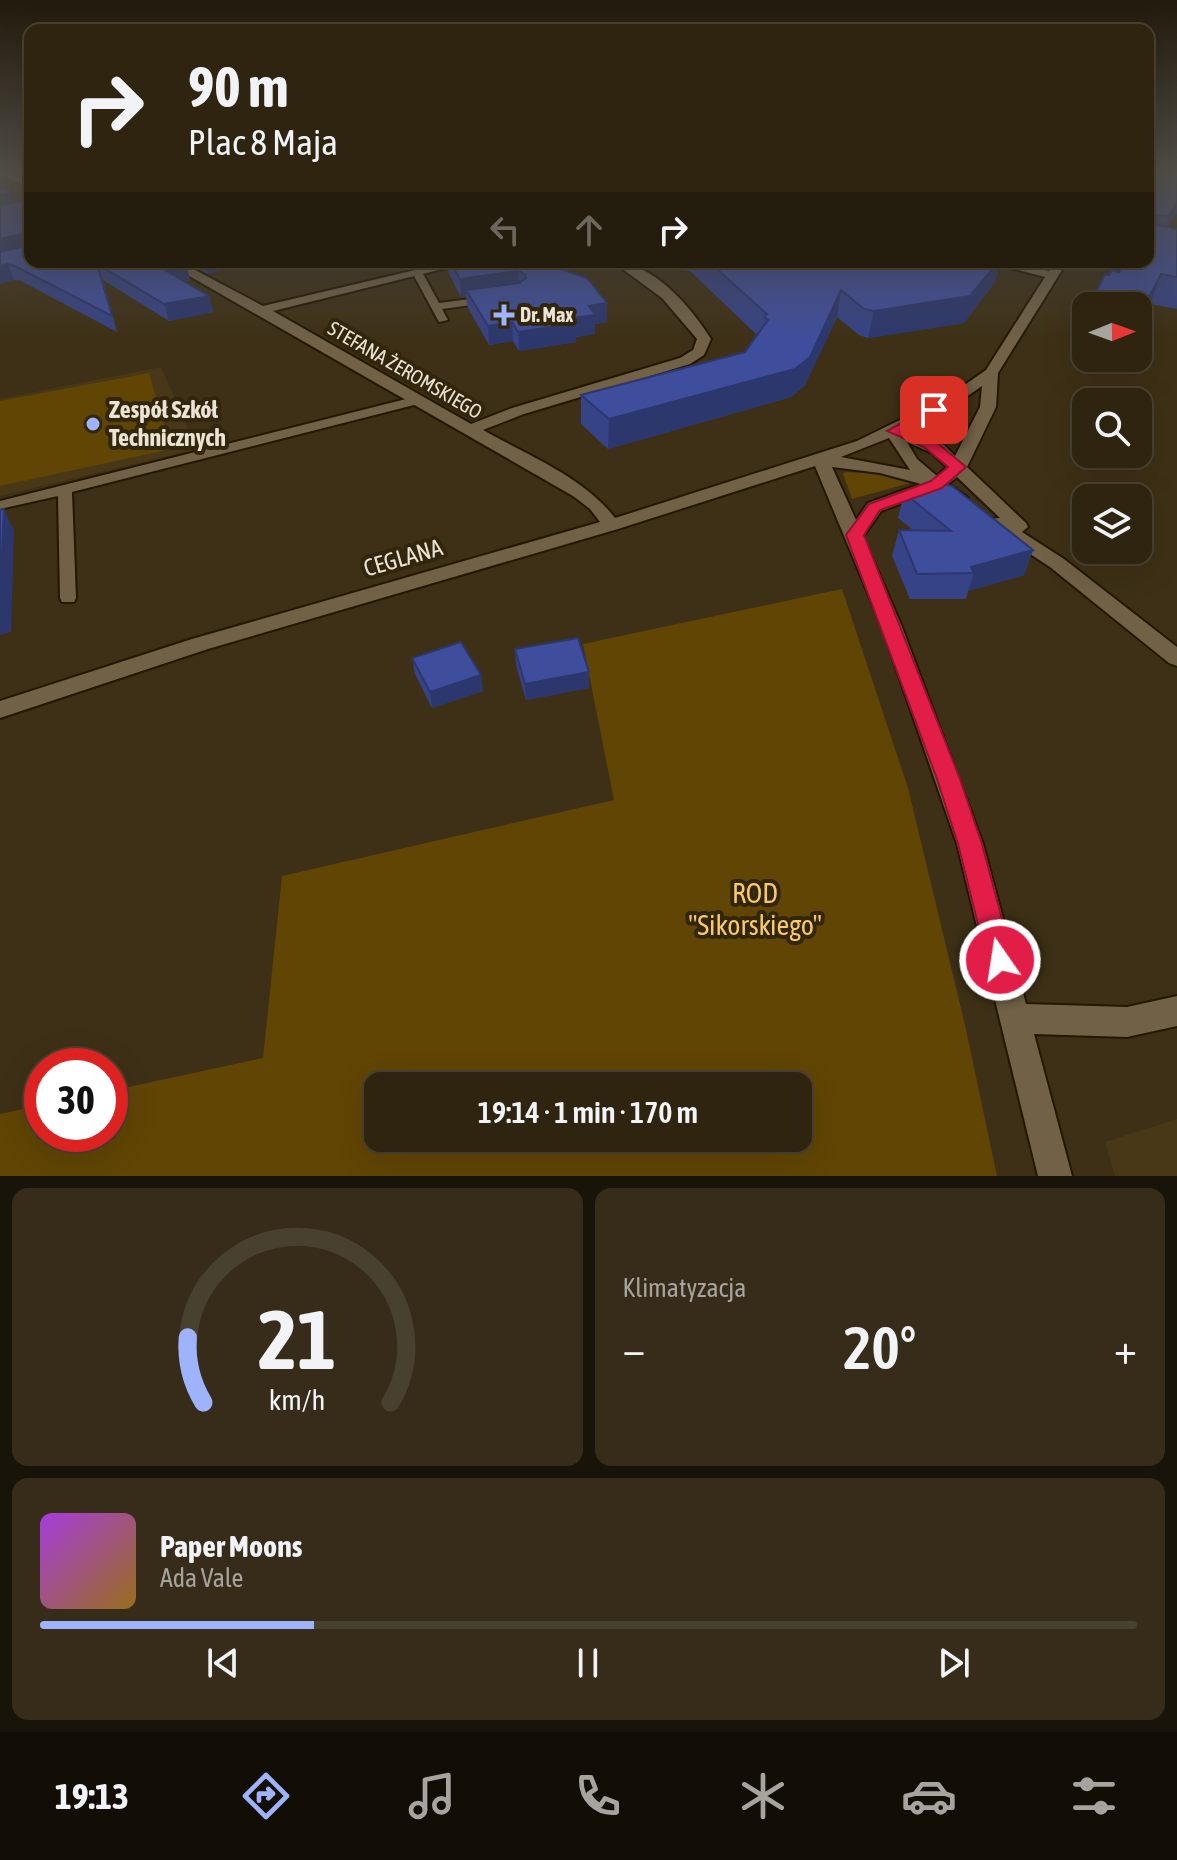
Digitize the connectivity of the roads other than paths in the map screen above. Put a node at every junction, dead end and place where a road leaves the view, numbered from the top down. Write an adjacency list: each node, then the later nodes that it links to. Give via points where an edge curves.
1 (182, 268): 10 (street, STEFANA ŻEROMSKIEGO)
2 (442, 268): 6 (street)
3 (628, 268): 14 (street, via 692,322 704,339 699,352 685,361)
4 (1020, 268): 7 (street)
5 (1056, 268): 7 (street)
6 (418, 274): 9 (lane); 10 (street)
7 (1051, 275): 12 (street)
8 (493, 299): 9 (lane)
9 (436, 307): 11 (lane)
10 (261, 310): 13 (street, STEFANA ŻEROMSKIEGO)
11 (443, 320)
12 (991, 373): 15 (street, CEGLANA); 17 (street, via 988,407)
13 (418, 400): 14 (street, STEFANA ŻEROMSKIEGO); 19 (lane)
14 (470, 430): 21 (street, STEFANA ŻEROMSKIEGO, via 588,499)
15 (895, 431): 16 (street, CEGLANA); 17 (street, via 930,444); 18 (street, via 903,454)
16 (821, 460): 18 (street, via 900,472); 21 (street, CEGLANA); 22 (street)
17 (958, 467): 18 (street); 23 (street)
18 (937, 484): 22 (street, via 874,507); 23 (street)
19 (65, 490): 20 (lane); 24 (lane)
20 (0, 505)
21 (611, 525): 26 (street, CEGLANA, via 215,639)
22 (855, 535): 28 (street, via 953,792)
23 (1057, 563): 25 (street)
24 (68, 598)
25 (1177, 658)
26 (0, 710)
27 (1177, 1011): 28 (street, via 1127,1022)
28 (1014, 1018): 29 (street)
29 (1055, 1176)

